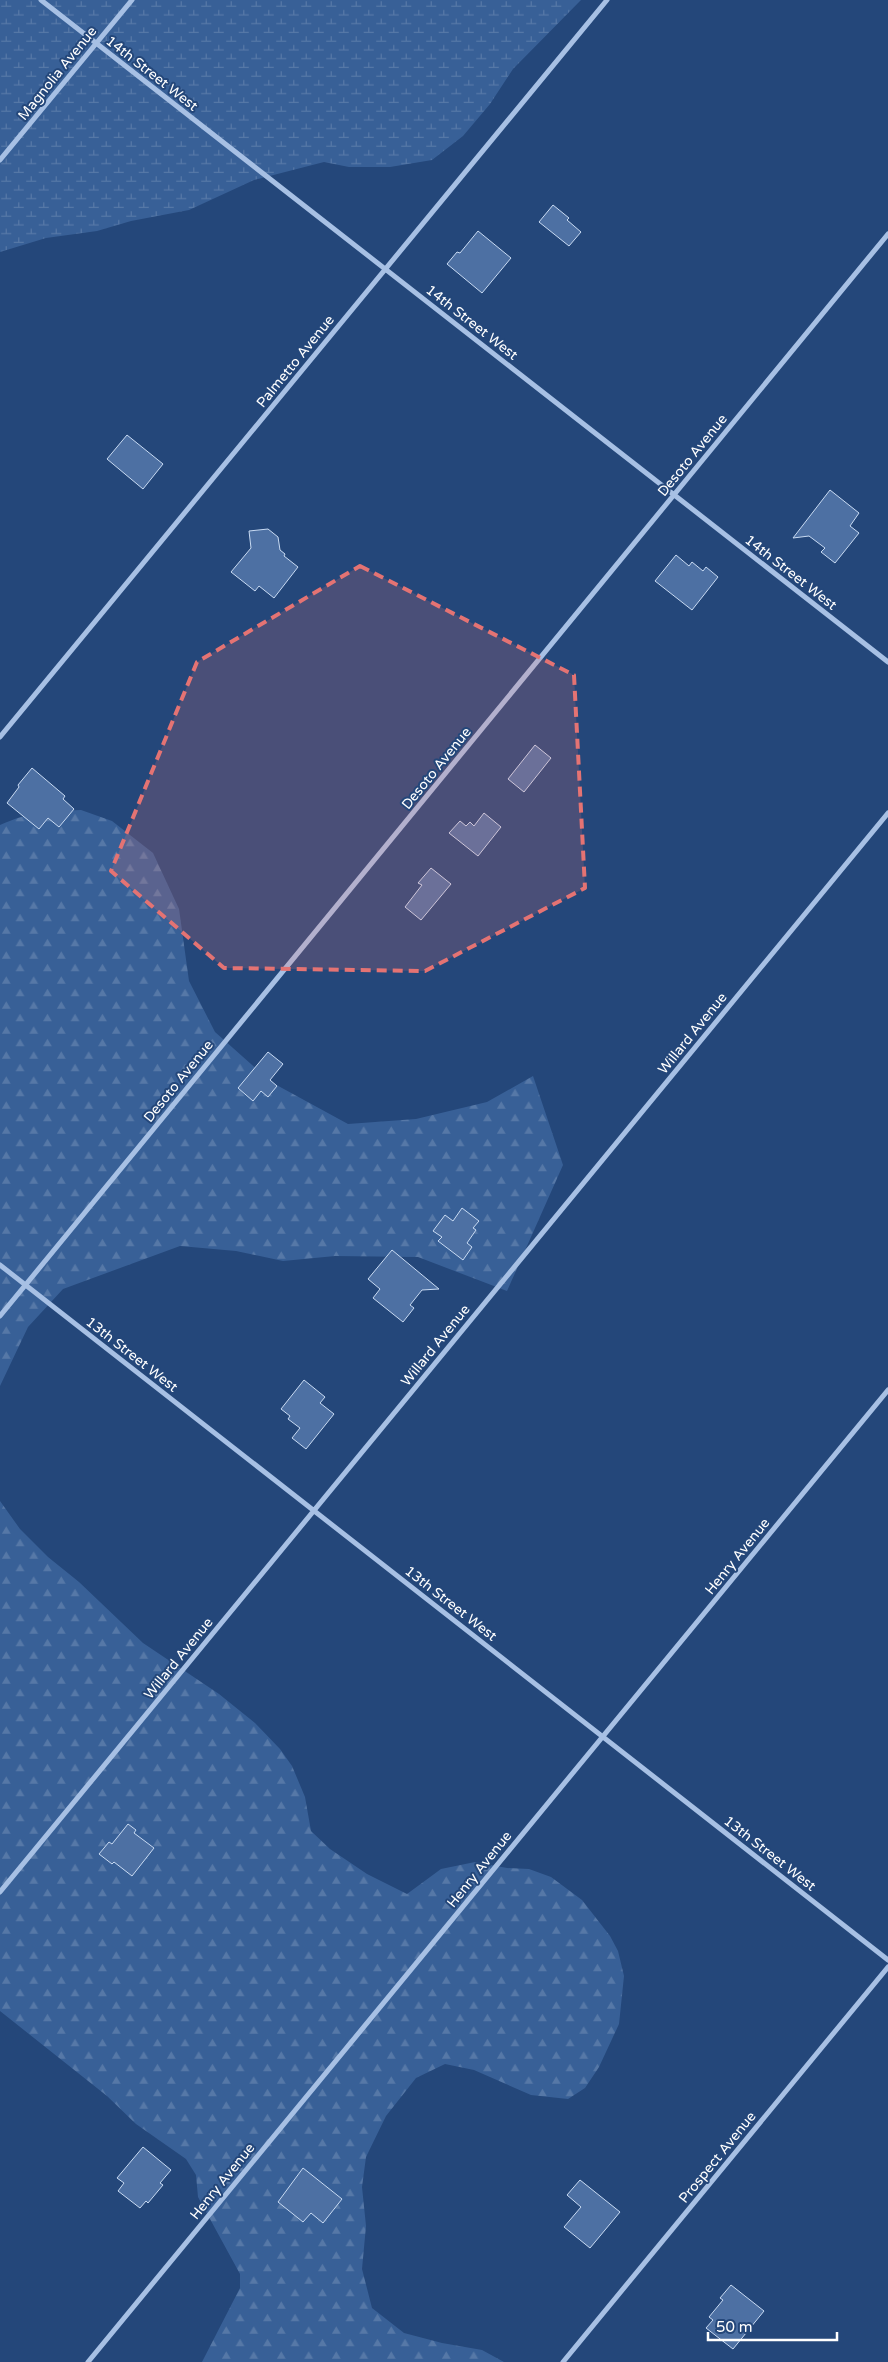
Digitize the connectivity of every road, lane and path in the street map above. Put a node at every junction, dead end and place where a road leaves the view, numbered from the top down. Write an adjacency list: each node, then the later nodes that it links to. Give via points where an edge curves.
1 (41, 0): 4 (street, 14th Street West)
2 (132, 0): 4 (street, Magnolia Avenue)
3 (607, 0): 7 (street, Palmetto Avenue)
4 (96, 43): 5 (street, Magnolia Avenue); 7 (street, 14th Street West)
5 (0, 160)
6 (888, 234): 8 (street, Desoto Avenue)
7 (386, 269): 8 (street, 14th Street West); 10 (street, Palmetto Avenue)
8 (675, 495): 9 (street, 14th Street West); 13 (street, Desoto Avenue)
9 (888, 662)
10 (0, 737)
11 (888, 813): 16 (street, Willard Avenue)
12 (0, 1265): 13 (street, 13th Street West)
13 (26, 1285): 14 (street, Desoto Avenue); 16 (street, 13th Street West)
14 (0, 1316)
15 (888, 1390): 17 (street, Henry Avenue)
16 (314, 1510): 17 (street, 13th Street West); 18 (street, Willard Avenue)
17 (602, 1736): 19 (street, 13th Street West); 21 (street, Henry Avenue)
18 (0, 1892)
19 (888, 1960)
20 (888, 1967): 22 (street, Prospect Avenue)
21 (88, 2362)
22 (563, 2362)

